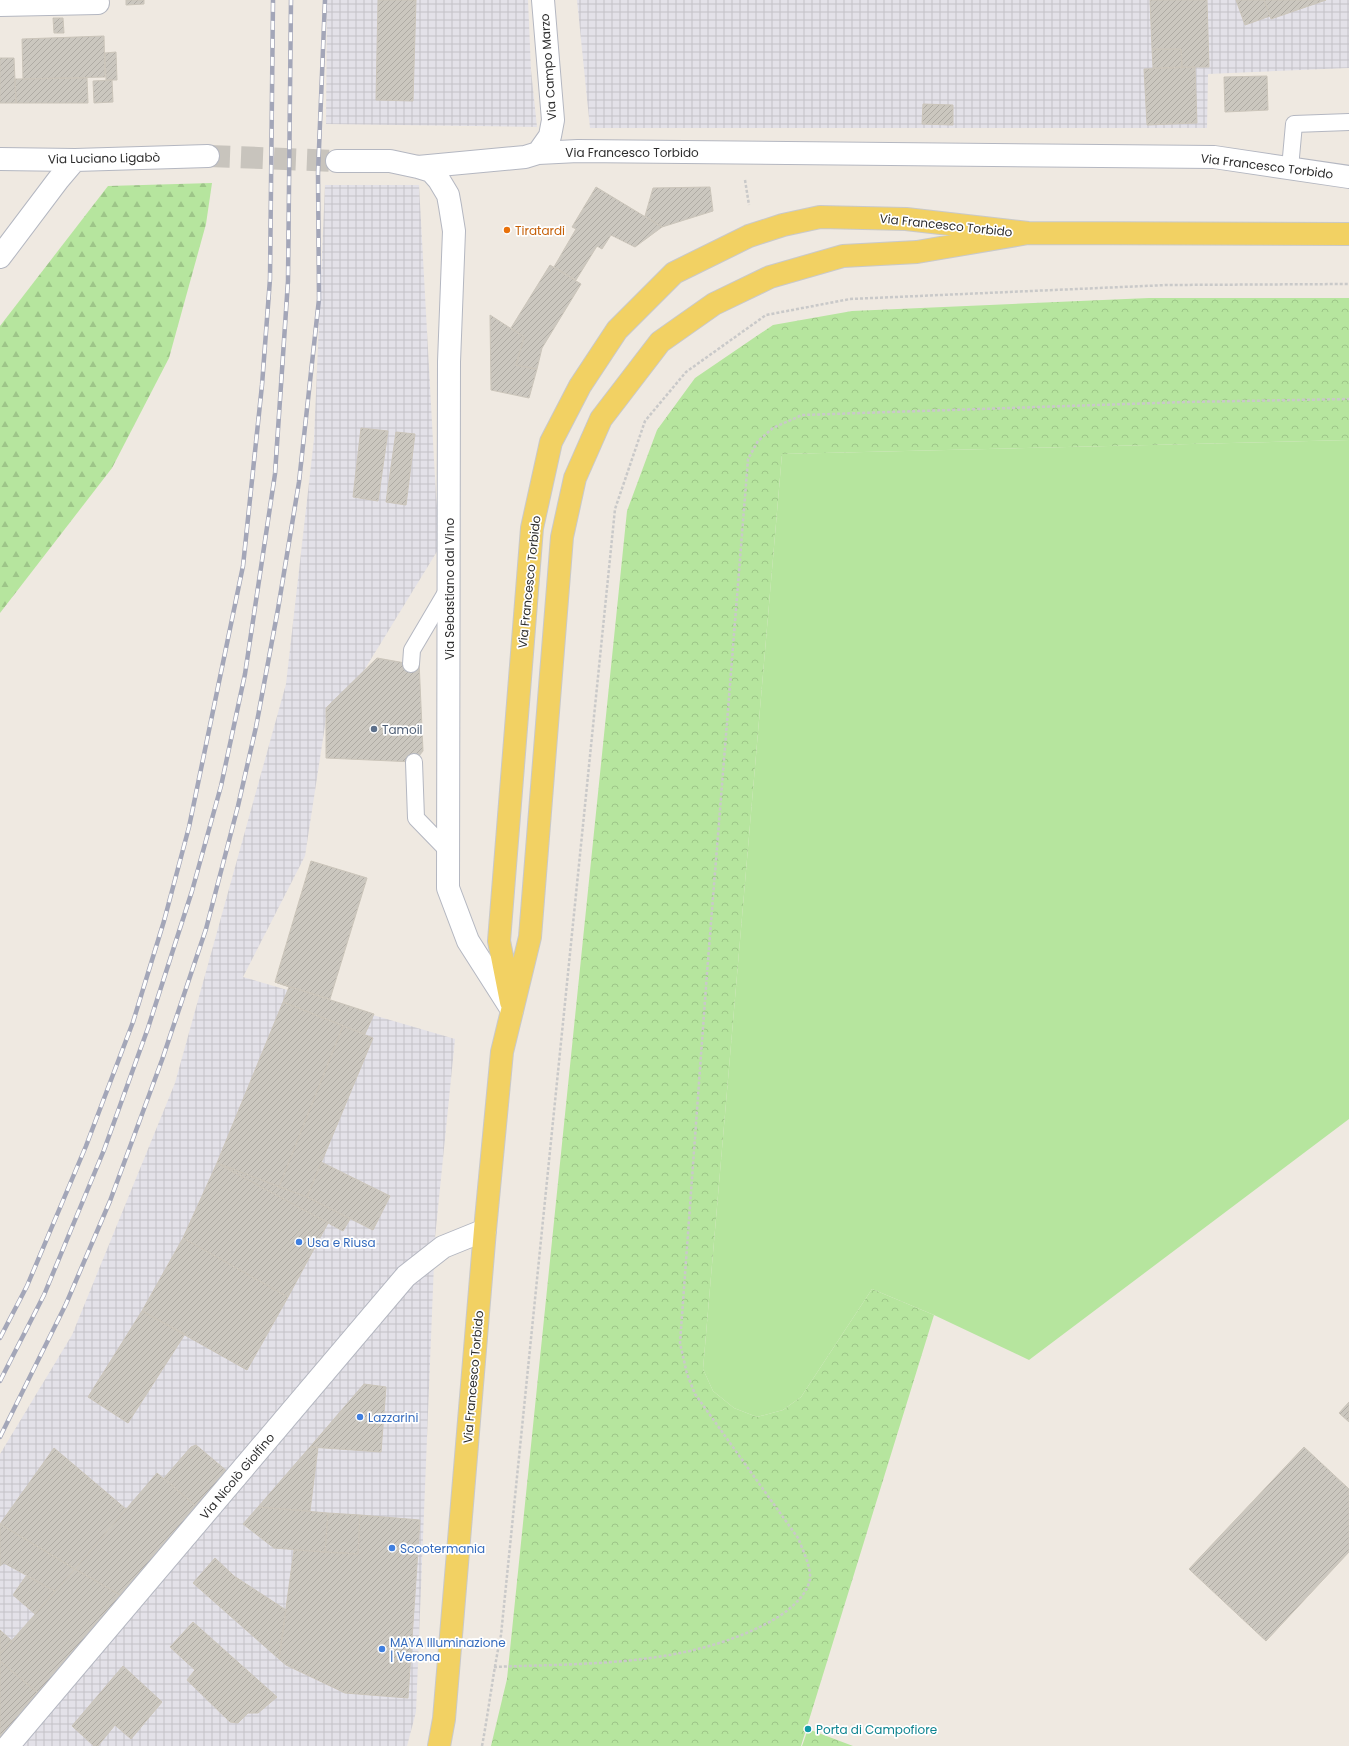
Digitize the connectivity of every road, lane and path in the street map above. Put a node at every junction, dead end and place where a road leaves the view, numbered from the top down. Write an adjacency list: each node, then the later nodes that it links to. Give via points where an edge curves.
1 (543, 0): 5 (street, Via Campo Marzo, via 553,120 550,136)
2 (98, 3): 3 (street)
3 (0, 5)
4 (1349, 122): 11 (lane, via 1294,124)
5 (538, 153): 10 (street, Via Francesco Torbido, via 524,157); 11 (street, Via Francesco Torbido, via 578,150 1214,157)
6 (208, 156): 8 (street, Via Luciano Ligabò)
7 (0, 159): 8 (street, Via Luciano Ligabò)
8 (75, 160): 17 (street)
9 (337, 161): 10 (street, via 390,161)
10 (418, 167): 20 (street, Via Sebastiano dal Vino, via 431,172 445,190 454,231 449,362)
11 (1290, 168): 13 (street, Via Francesco Torbido)
12 (744, 176): 14 (path)
13 (1349, 177)
14 (751, 209)
15 (1028, 233): 16 (main road, Via Francesco Torbido); 24 (main road, Via Francesco Torbido, via 917,252 843,256 770,277 714,304 660,342 601,419 575,478 562,537 530,938); 24 (main road, Via Francesco Torbido, via 906,219 820,217 783,225 749,236 674,273 617,330 580,386 551,442 532,528 499,941)
16 (1349, 234)
17 (0, 257)
18 (1349, 284): 26 (path, via 1167,284 850,298 766,315 686,372 645,421 614,509 501,1635)
19 (1349, 399): 26 (path, via 802,415 773,428 758,441 748,459 680,1343 687,1374 696,1394 798,1538 810,1578 803,1595 786,1613 751,1632 704,1649 626,1661)
20 (449, 587): 21 (lane, via 412,650); 23 (street, Via Sebastiano dal Vino)
21 (411, 664)
22 (414, 762): 23 (lane, via 416,818)
23 (448, 851): 24 (street, Via Sebastiano dal Vino, via 448,888 468,942)
24 (512, 1010): 25 (main road, Via Francesco Torbido, via 502,1052)
25 (485, 1230): 27 (street, Via Nicolò Giolfino, via 443,1247 406,1276); 28 (main road, Via Francesco Torbido, via 444,1719)
26 (494, 1667): 29 (path)
27 (8, 1746)
28 (439, 1746)
29 (482, 1746)

